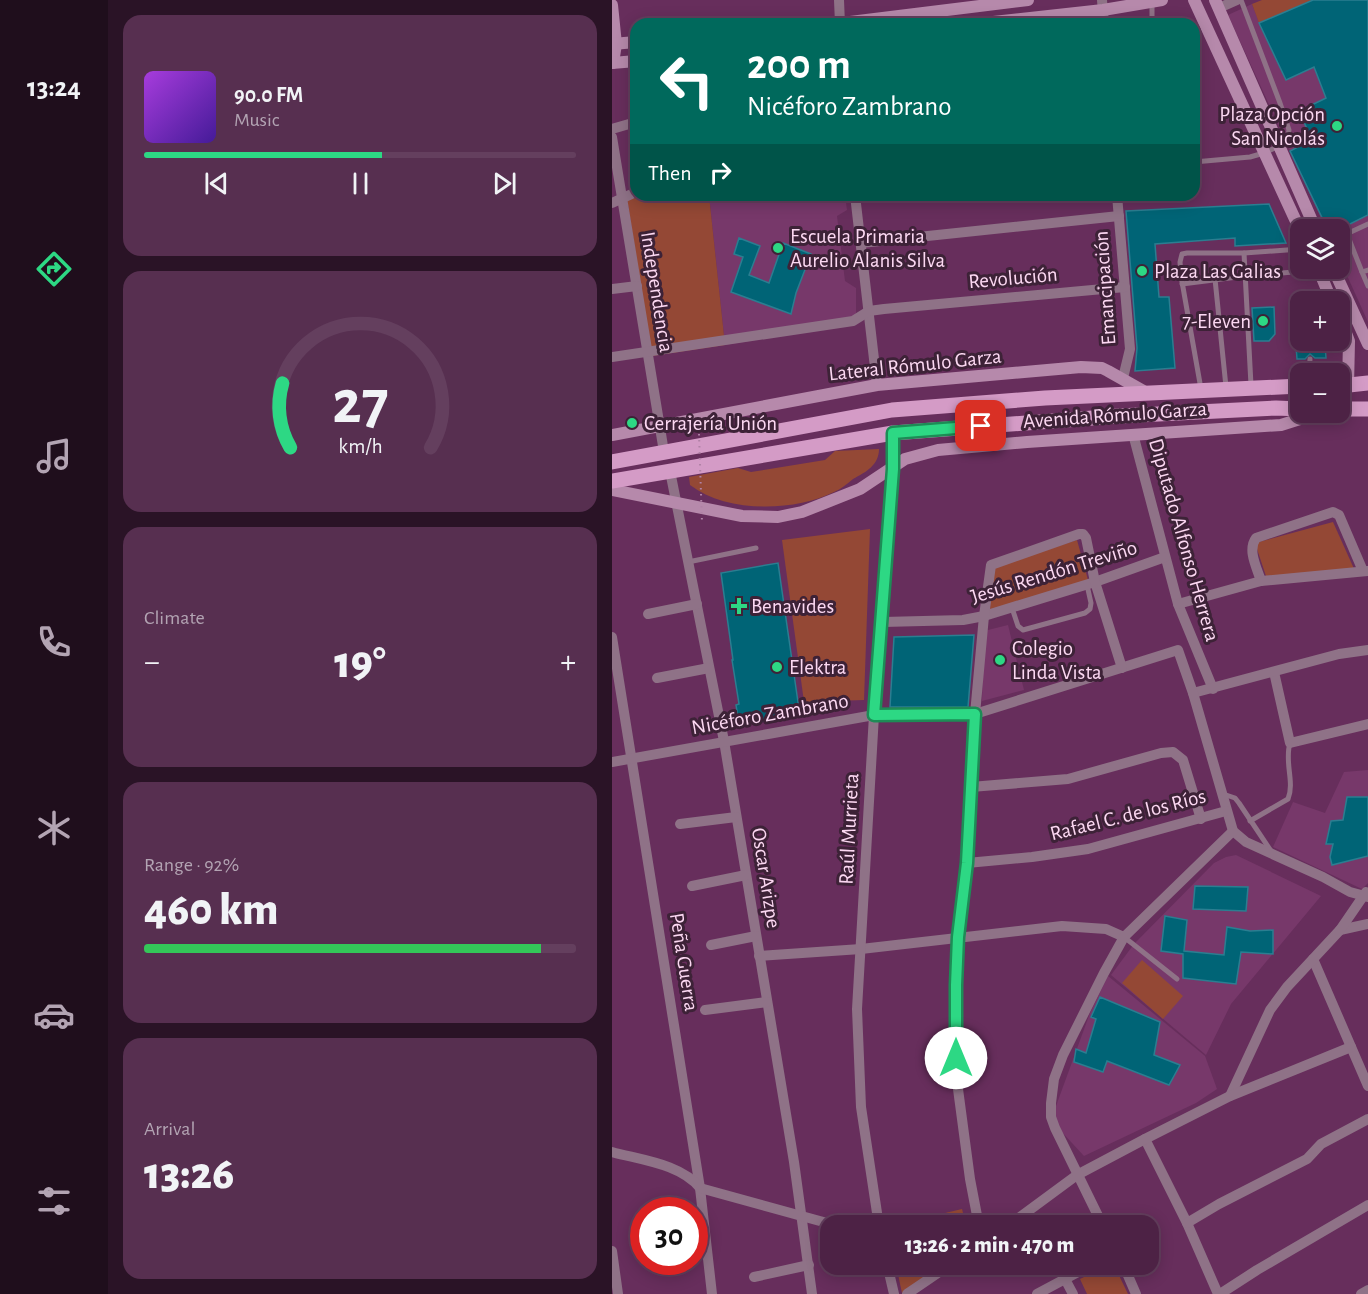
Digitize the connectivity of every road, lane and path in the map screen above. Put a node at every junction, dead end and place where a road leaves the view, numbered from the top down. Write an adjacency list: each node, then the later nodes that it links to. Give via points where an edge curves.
1 (838, 0): 9 (street)
2 (1028, 0): 10 (street)
3 (1194, 0): 21 (street)
4 (1239, 0): 6 (street); 20 (lane, via 1289,130)
5 (1157, 1): 8 (street); 12 (lane)
6 (1217, 4): 20 (street)
7 (612, 5): 14 (street)
8 (1102, 5): 11 (street)
9 (840, 18)
10 (887, 18)
11 (1015, 18)
12 (1153, 18)
13 (630, 43): 14 (street)
14 (614, 44): 16 (street)
15 (630, 62): 16 (street)
16 (612, 63)
17 (630, 123): 18 (street)
18 (612, 129)
19 (612, 137): 24 (street, Independencia)
20 (1279, 146): 21 (lane); 30 (street)
21 (1264, 153): 22 (lane); 29 (street)
22 (1200, 161)
23 (630, 195): 24 (street)
24 (622, 198): 27 (street); 43 (street, Independencia)
25 (856, 201): 34 (street)
26 (1118, 201): 28 (street, Emancipación)
27 (612, 203)
28 (1119, 216): 34 (street); 45 (street, Emancipación)
29 (1295, 219)
30 (1311, 219)
31 (1368, 224): 32 (lane)
32 (1350, 233)
33 (1350, 240): 37 (lane)
34 (861, 243): 47 (street)
35 (1290, 250): 36 (lane)
36 (1244, 253): 39 (lane); 42 (lane, via 1182,254)
37 (1365, 271): 44 (lane)
38 (1290, 272): 39 (lane)
39 (1245, 276): 40 (lane); 60 (lane)
40 (1215, 279): 42 (lane); 62 (lane)
41 (1339, 279): 48 (street)
42 (1182, 284): 61 (lane)
43 (637, 286): 46 (street); 51 (street, Independencia)
44 (1368, 286)
45 (1125, 287): 47 (street, Revolución); 55 (street, Emancipación, via 1130,349)
46 (612, 289)
47 (869, 311): 51 (street, Revolución, via 853,321); 57 (street)
48 (1358, 323): 49 (lane); 50 (street)
49 (1350, 324)
50 (1368, 344)
51 (647, 352): 52 (street, Revolución); 68 (street, Independencia)
52 (612, 357)
53 (1310, 359): 54 (lane)
54 (1310, 363)
55 (1124, 378): 57 (street, Lateral Rómulo Garza, via 1102,368 1081,367); 63 (street, Lateral Rómulo Garza)
56 (1368, 383): 58 (main road)
57 (877, 385): 68 (street, Lateral Rómulo Garza)
58 (1350, 385)
59 (1290, 386): 60 (main road, Avenida Rómulo Garza)
60 (1251, 387): 62 (main road, Avenida Rómulo Garza)
61 (1201, 389): 62 (main road, Avenida Rómulo Garza); 63 (main road, Avenida Rómulo Garza)
62 (1226, 389)
63 (1147, 393): 73 (main road, Avenida Rómulo Garza, via 892,410)
64 (1290, 409): 69 (main road, Avenida Rómulo Garza, via 1119,416)
65 (1350, 409): 66 (main road)
66 (1368, 409)
67 (1290, 422): 71 (street, Avenida Rómulo Garza)
68 (660, 426): 72 (street, Lateral Rómulo Garza); 73 (street, Independencia)
69 (893, 433): 75 (street, Raúl Murrieta); 76 (main road, Avenida Rómulo Garza)
70 (699, 434): 80 (path, bridge)
71 (1133, 434): 75 (street, Avenida Rómulo Garza, via 938,450 905,459); 82 (street, Diputado Alfonso Herrera)
72 (612, 435)
73 (664, 452): 74 (main road, Avenida Rómulo Garza)
74 (612, 462)
75 (893, 469): 79 (street, Avenida Rómulo Garza, via 860,489 802,512 778,517 742,516); 92 (street, Raúl Murrieta)
76 (670, 471): 77 (main road, Avenida Rómulo Garza); 79 (street, Oscar Arizpe)
77 (612, 481)
78 (612, 490): 79 (street, Avenida Rómulo Garza)
79 (677, 503): 83 (street, Oscar Arizpe)
80 (702, 523)
81 (756, 548): 83 (lane)
82 (1165, 557): 86 (street, Jesús Rendón Treviño); 88 (street, Diputado Alfonso Herrera)
83 (688, 562): 87 (street, Oscar Arizpe)
84 (1366, 571): 85 (street); 85 (street, via 1335,512 1256,538 1252,550)
85 (1261, 581): 88 (street)
86 (1091, 583): 89 (street, Jesús Rendón Treviño); 89 (lane, via 1090,609 1085,613 1023,630); 91 (street, via 1086,538 1079,534 991,566); 97 (street)
87 (697, 604): 90 (street); 96 (street, Oscar Arizpe)
88 (1178, 604): 100 (street, Diputado Alfonso Herrera)
89 (1012, 608): 91 (street, Jesús Rendón Treviño)
90 (648, 614)
91 (984, 616): 92 (street, Jesús Rendón Treviño); 102 (street)
92 (883, 622): 103 (street, Raúl Murrieta)
93 (612, 637): 107 (street, Peña Guerra)
94 (1178, 650): 97 (street, Nicéforo Zambrano); 101 (street, Diputado Alfonso Herrera)
95 (1368, 650): 98 (street)
96 (709, 668): 99 (street); 105 (street, Oscar Arizpe)
97 (1122, 668): 102 (street, Nicéforo Zambrano)
98 (1274, 672): 100 (street); 106 (street)
99 (657, 678)
100 (1213, 689): 101 (street)
101 (1193, 693): 110 (street, Diputado Alfonso Herrera)
102 (975, 714): 103 (street, Nicéforo Zambrano); 109 (street)
103 (874, 715): 105 (street, Nicéforo Zambrano); 128 (street, Raúl Murrieta)
104 (1368, 724): 106 (street)
105 (724, 741): 107 (street, Nicéforo Zambrano); 112 (street, Oscar Arizpe)
106 (1290, 743): 114 (lane, via 1288,799)
107 (632, 759): 108 (street, Nicéforo Zambrano); 141 (street, Peña Guerra)
108 (612, 762)
109 (971, 787): 113 (street, via 1068,779 1161,753 1176,753 1183,760); 118 (street)
110 (1221, 793): 111 (street, Diputado Alfonso Herrera); 114 (lane, via 1235,798)
111 (1226, 811): 113 (street, Rafael C. de los Ríos); 116 (street, Diputado Alfonso Herrera)
112 (736, 816): 115 (street); 119 (street, Oscar Arizpe)
113 (1201, 819): 118 (street, Rafael C. de los Ríos, via 1088,849)
114 (1250, 821): 117 (lane)
115 (680, 824)
116 (1233, 831): 117 (street, via 1246,842); 126 (street)
117 (1272, 853): 121 (street, via 1350,892)
118 (967, 863): 125 (street)
119 (746, 875): 120 (street); 124 (street, Oscar Arizpe)
120 (692, 886)
121 (1366, 894): 123 (street)
122 (1368, 924): 123 (street)
123 (1340, 930): 130 (street)
124 (756, 936): 127 (street); 129 (street, Oscar Arizpe)
125 (958, 937): 126 (street, via 1071,926 1106,929); 128 (street); 144 (street, via 957,1079)
126 (1124, 937): 131 (lane); 140 (street, via 1054,1079 1051,1117)
127 (711, 945)
128 (861, 949): 129 (street); 143 (street, Raúl Murrieta, via 857,1009 861,1107)
129 (759, 956): 132 (street, Oscar Arizpe)
130 (1312, 959): 134 (street); 136 (street, via 1270,1010)
131 (1178, 978)
132 (767, 1002): 133 (street); 147 (street, Oscar Arizpe)
133 (705, 1010)
134 (1351, 1047): 135 (street); 136 (street)
135 (1368, 1086)
136 (1230, 1096): 138 (street)
137 (1368, 1119): 149 (street, via 1321,1144 1307,1159)
138 (1145, 1139): 140 (street); 149 (street)
139 (612, 1152): 141 (street, via 681,1172)
140 (1077, 1175): 145 (street); 146 (street)
141 (700, 1188): 147 (street); 160 (street, Peña Guerra)
142 (1368, 1204): 167 (street)
143 (877, 1215)
144 (977, 1215)
145 (1023, 1215)
146 (1097, 1215)
147 (802, 1216): 148 (street); 151 (street, Oscar Arizpe)
148 (820, 1221)
149 (1187, 1223): 167 (street)
150 (612, 1251): 159 (street)
151 (809, 1265): 156 (street); 161 (street, Oscar Arizpe)
152 (890, 1275): 162 (street)
153 (935, 1275): 163 (street)
154 (1072, 1275): 157 (street)
155 (1128, 1275): 166 (street)
156 (754, 1277)
157 (1065, 1279): 164 (street); 165 (street)
158 (1368, 1290): 168 (street)
159 (618, 1294)
160 (712, 1294)
161 (812, 1294)
162 (894, 1294)
163 (907, 1294)
164 (1037, 1294)
165 (1073, 1294)
166 (1136, 1294)
167 (1219, 1294)
168 (1361, 1294)

